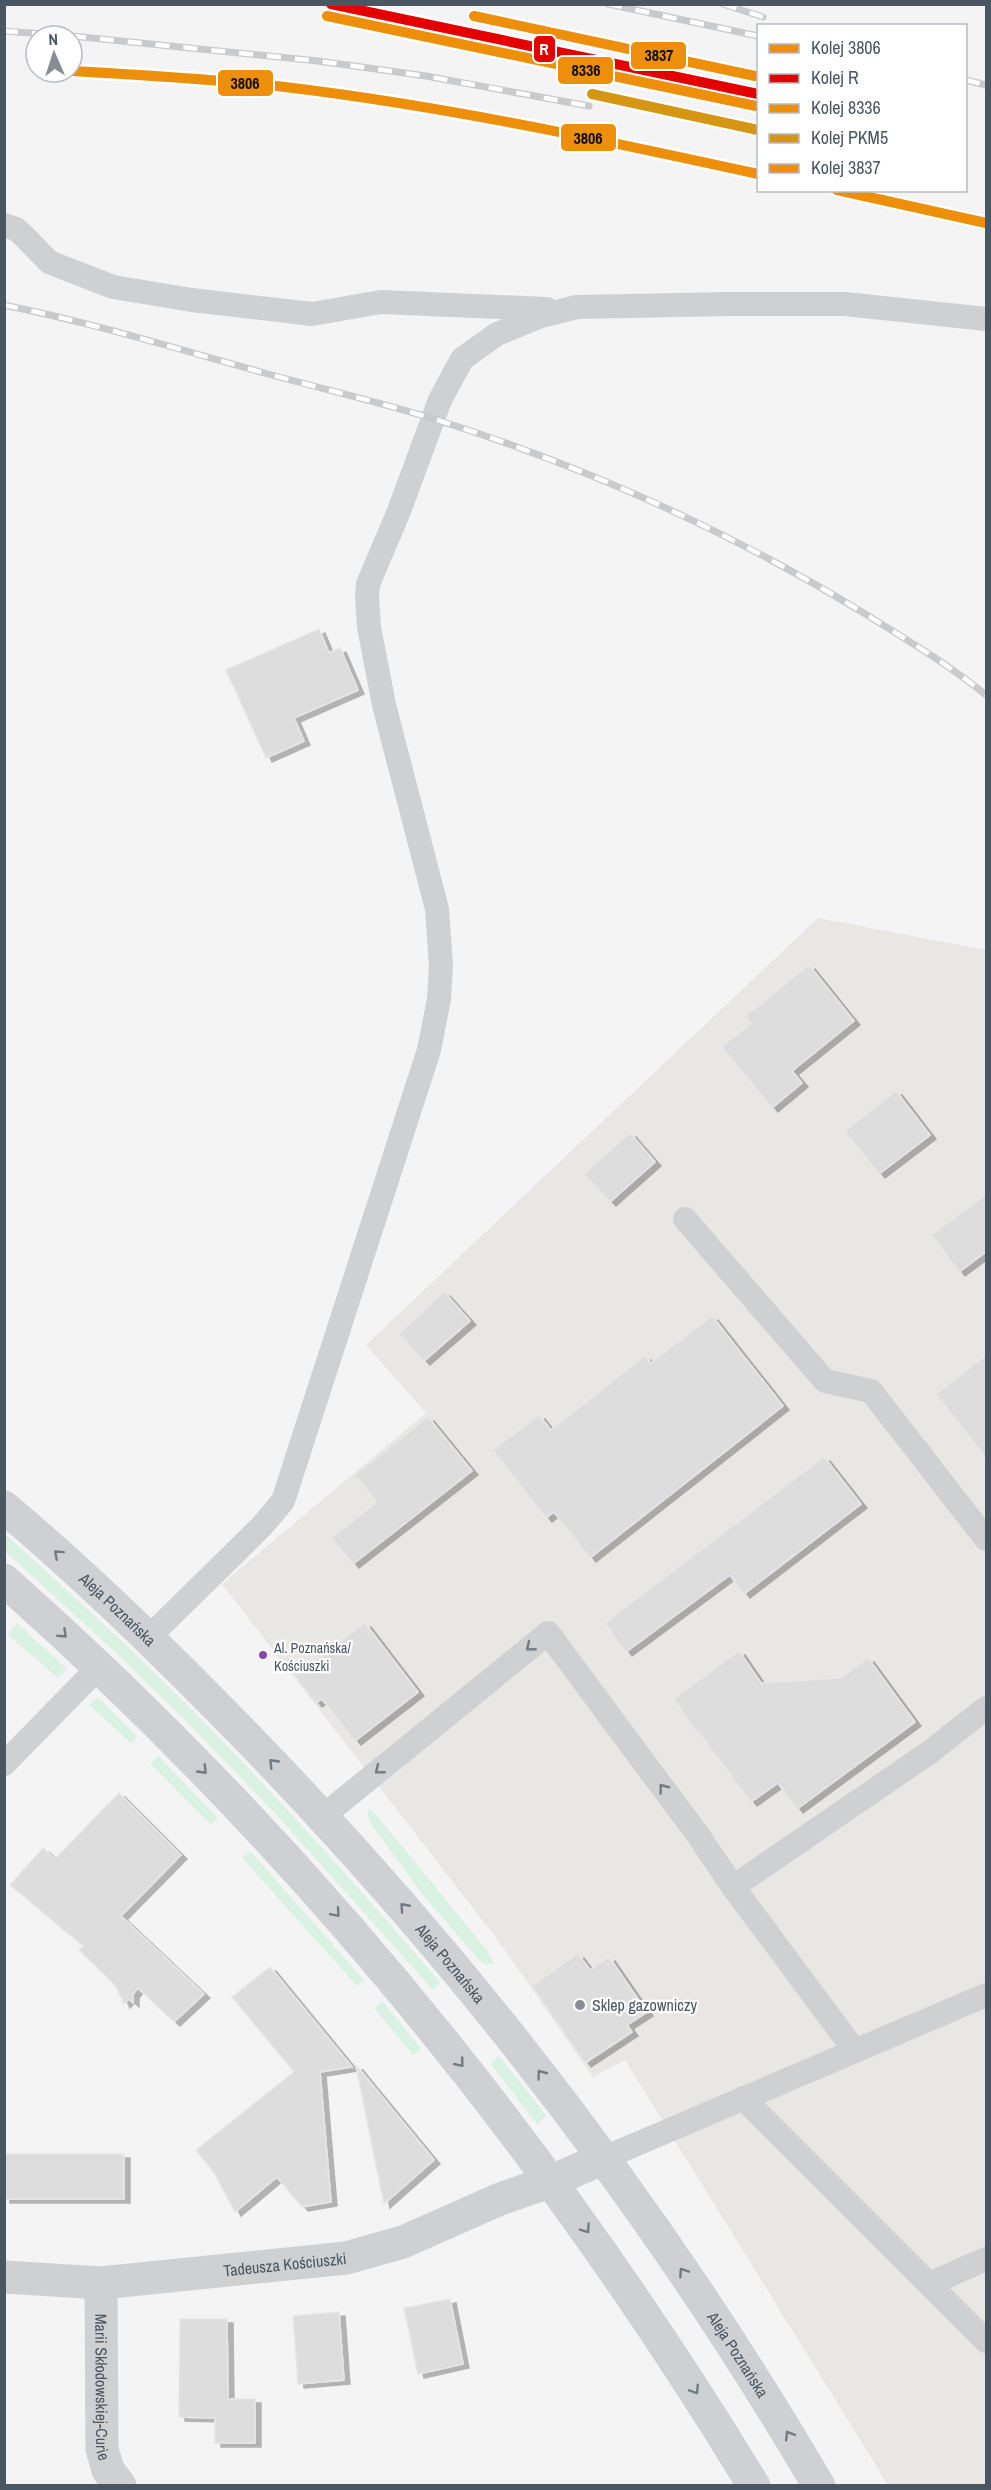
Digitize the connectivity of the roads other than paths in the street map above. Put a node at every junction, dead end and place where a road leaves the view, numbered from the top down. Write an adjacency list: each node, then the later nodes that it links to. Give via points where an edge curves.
1 (4, 225): 2 (lane, via 16,229 49,262 113,287 192,300 312,314 381,302)
2 (564, 310): 3 (lane, via 844,304); 8 (lane, via 541,315 497,334 462,358 440,400 368,584 369,627 384,705 437,909 441,966 429,1050 283,1501)
3 (987, 319)
4 (685, 1219): 6 (lane, via 825,1381 871,1391)
5 (4, 1507): 8 (main road, Aleja Poznańska, one-way to 5)
6 (987, 1539)
7 (4, 1581): 9 (main road, one-way to 9)
8 (148, 1638): 12 (main road, Aleja Poznańska, one-way to 8)
9 (99, 1667): 11 (lane); 18 (main road, one-way to 18, via 221,1789 324,1900 389,1974)
10 (987, 1708): 13 (lane, via 930,1752)
11 (4, 1764)
12 (322, 1817): 13 (lane, one-way to 12, via 548,1633); 17 (main road, Aleja Poznańska, one-way to 12, via 477,1993)
13 (733, 1887): 15 (lane)
14 (987, 1995): 15 (lane)
15 (855, 2051): 16 (lane)
16 (743, 2098): 17 (lane); 22 (lane)
17 (604, 2158): 18 (main road); 26 (main road, Aleja Poznańska, one-way to 17, via 698,2293)
18 (552, 2181): 21 (street, Tadeusza Kościuszki, via 500,2199 403,2242 345,2258); 25 (main road, one-way to 25, via 657,2330)
19 (987, 2259): 22 (lane)
20 (4, 2277): 21 (street, Tadeusza Kościuszki)
21 (101, 2283): 24 (street, Marii Skłodowskiej-Curie, via 102,2449 108,2470)
22 (930, 2284): 23 (lane)
23 (987, 2341)
24 (120, 2486)
25 (754, 2486)
26 (819, 2486)

